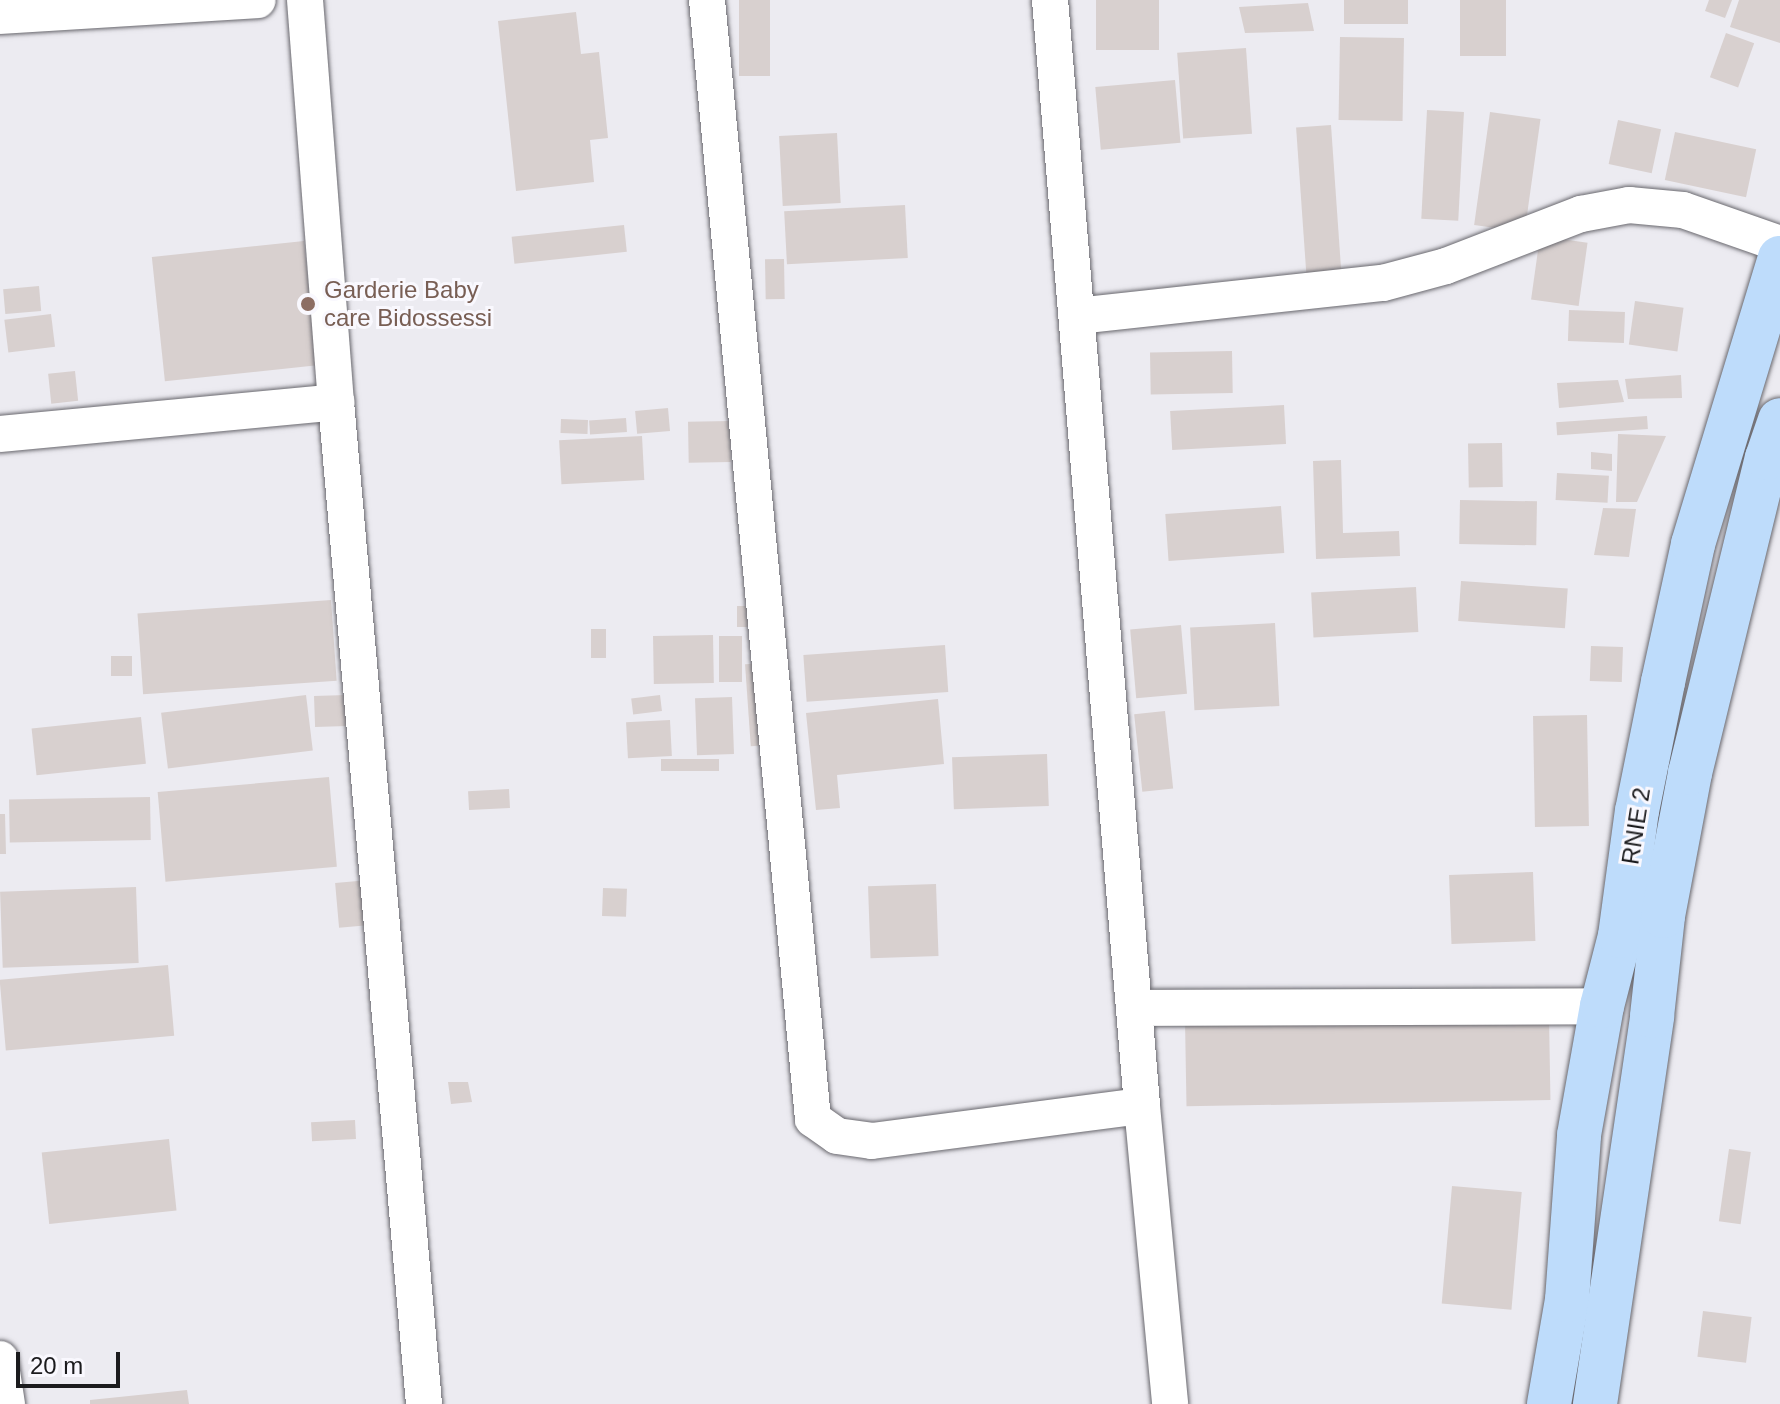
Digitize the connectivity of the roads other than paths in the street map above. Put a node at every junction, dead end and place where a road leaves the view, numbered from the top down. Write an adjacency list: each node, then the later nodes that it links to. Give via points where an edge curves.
1 (258, 0): 5 (street)
2 (305, 0): 9 (street)
3 (707, 0): 14 (street, via 813,1119 837,1136 872,1141)
4 (1050, 0): 8 (street)
5 (0, 16)
6 (1780, 244): 8 (street, via 1683,210 1629,205 1581,214 1446,266 1383,283)
7 (1780, 258): 12 (highway, RNIE 2 / RNIE 2, via 1693,544 1637,811 1620,936)
8 (1077, 316): 13 (street)
9 (336, 402): 10 (street); 17 (street)
10 (0, 434)
11 (1776, 446): 20 (highway, RNIE 2 / RNIE 2, via 1690,773 1663,916)
12 (1602, 1006): 13 (street); 19 (highway, RNIE 2 / RNIE 2, via 1579,1135 1567,1300)
13 (1134, 1008): 14 (street)
14 (1142, 1106): 18 (street)
15 (0, 1359): 16 (street)
16 (7, 1404)
17 (424, 1404)
18 (1170, 1404)
19 (1549, 1404)
20 (1595, 1404)

